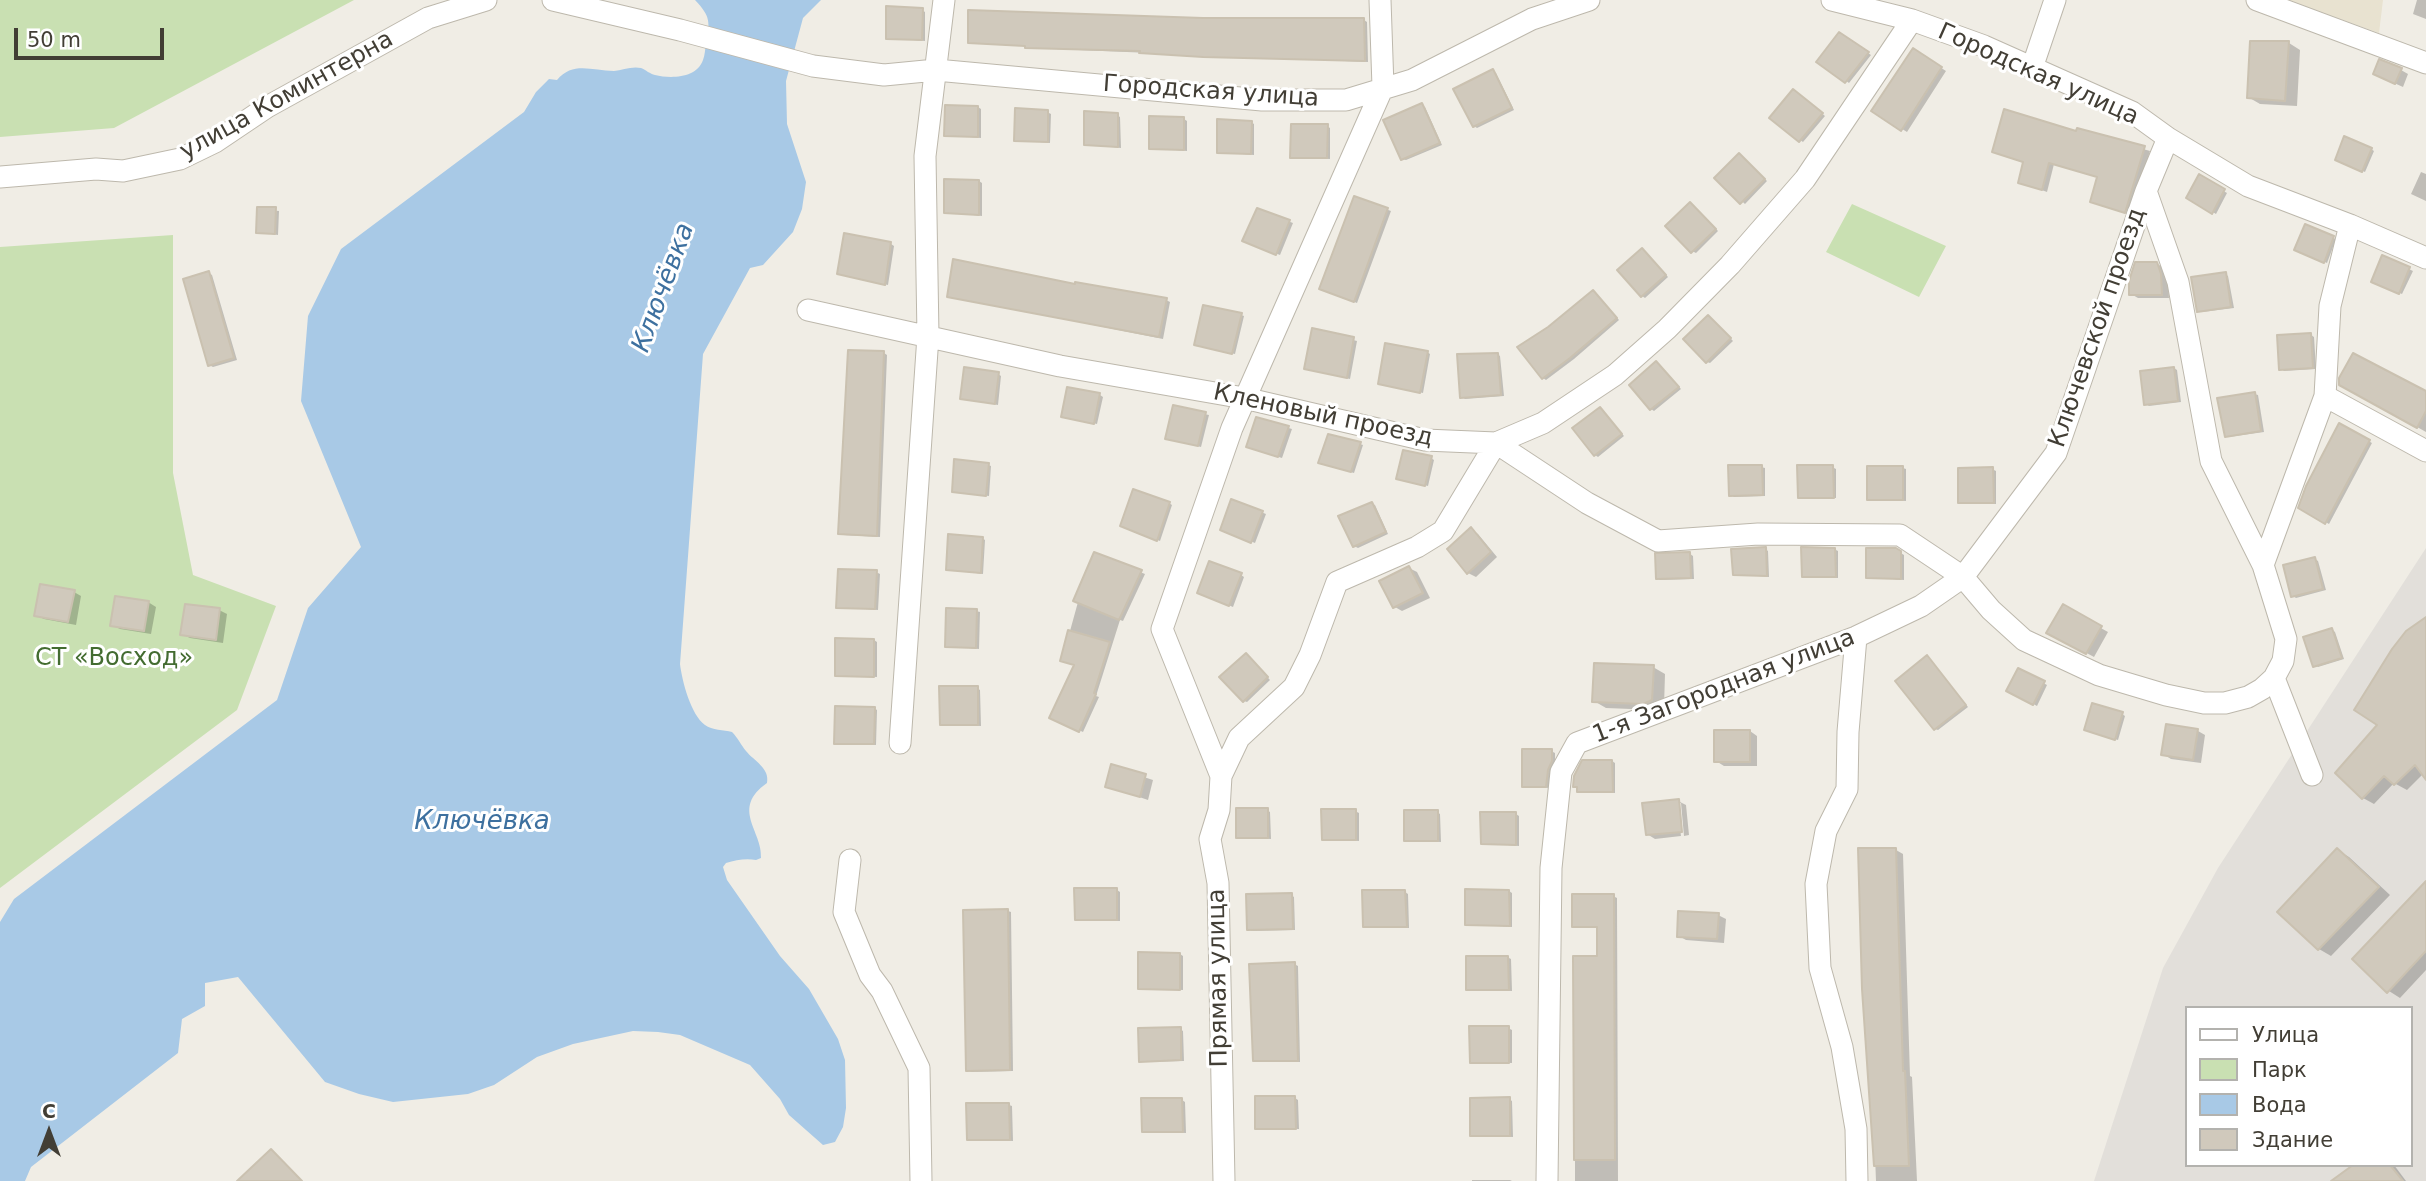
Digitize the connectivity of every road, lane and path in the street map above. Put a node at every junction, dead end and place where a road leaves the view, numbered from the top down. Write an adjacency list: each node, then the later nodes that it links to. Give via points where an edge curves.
1 (486, 0): 15 (street, улица Коминтерна, via 428,18 180,159 123,171)
2 (553, 0): 12 (street, Городская улица, via 813,66 884,75)
3 (944, 0): 12 (street)
4 (1380, 0): 13 (street)
5 (1589, 0): 13 (street, Городская улица, via 1532,19 1412,80)
6 (1832, 0): 9 (street, Городская улица)
7 (2055, 0): 11 (street)
8 (2256, 0): 10 (street)
9 (1912, 20): 11 (street, Городская улица); 23 (street, Кленовый проезд, via 1805,179 1730,265 1615,375 1543,423)
10 (2426, 63)
11 (2032, 68): 14 (street, Городская улица, via 2132,112)
12 (936, 70): 13 (street, Городская улица, via 1262,100 1346,100); 20 (street, via 925,156)
13 (1383, 88): 22 (street)
14 (2168, 138): 16 (street, Ключевской проезд); 17 (street, Городская улица, via 2248,186)
15 (0, 177)
16 (2146, 191): 25 (street, via 2178,282 2211,461); 26 (street, Ключевской проезд, via 2056,453)
17 (2350, 225): 18 (street, Городская улица); 21 (street, via 2330,306)
18 (2426, 258)
19 (808, 310): 20 (street, Кленовый проезд)
20 (928, 337): 22 (street, Кленовый проезд); 29 (street)
21 (2325, 396): 24 (street); 25 (street)
22 (1244, 398): 23 (street, Кленовый проезд, via 1425,440); 31 (street, via 1162,629)
23 (1496, 443): 26 (street, via 1587,503 1658,541 1758,534 1900,535); 31 (street, via 1443,531 1418,547 1337,582 1294,687 1239,738)
24 (2426, 451)
25 (2263, 565): 28 (street, via 2286,639 2283,661)
26 (1963, 577): 27 (street, 1-я Загородная улица, via 1921,606); 28 (street, via 2024,640 2099,675 2204,703 2248,697)
27 (1856, 637): 35 (street, 1-я Загородная улица, via 1577,743 1561,772 1551,868); 36 (street, via 1847,789 1826,831 1816,884 1820,968 1842,1047 1856,1129)
28 (2274, 678): 30 (street)
29 (900, 743)
30 (2312, 775)
31 (1221, 776): 34 (street, Прямая улица, via 1219,810 1210,839 1218,883)
32 (850, 860): 33 (street, via 844,912 870,975 919,1068)
33 (921, 1181)
34 (1224, 1181)
35 (1547, 1181)
36 (1857, 1181)

